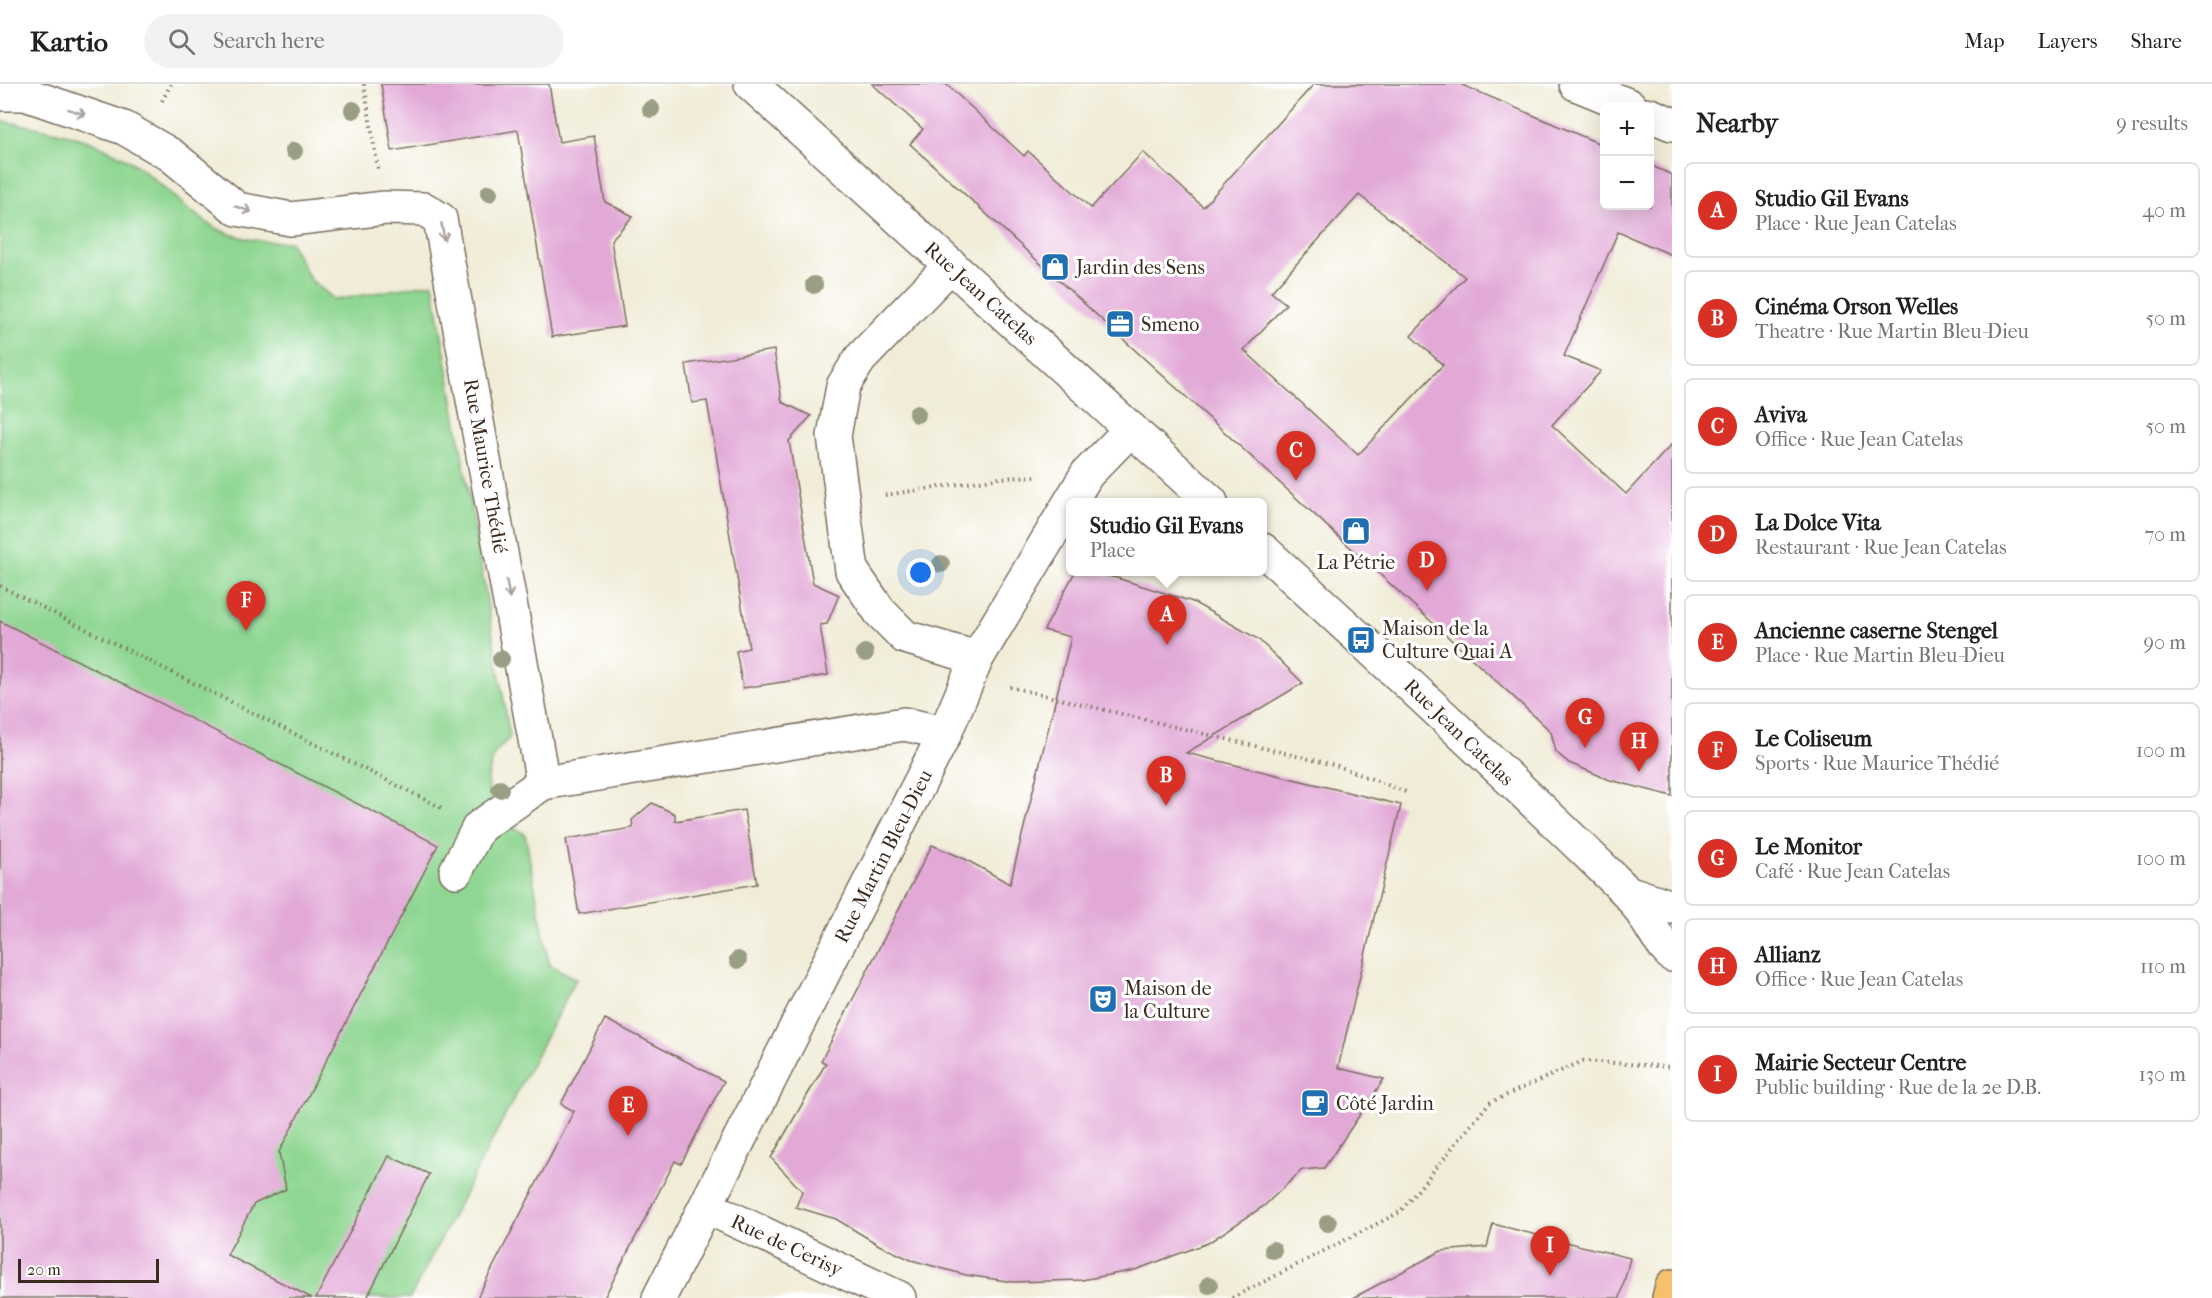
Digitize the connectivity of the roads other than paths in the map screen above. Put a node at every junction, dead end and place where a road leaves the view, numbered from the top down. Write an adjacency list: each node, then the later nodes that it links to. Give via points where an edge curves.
1 (751, 84): 7 (street, Rue Jean Catelas)
2 (1576, 84): 4 (street)
3 (0, 94): 15 (street, Rue Maurice Thédié, one-way to 15, via 25,94 124,128 171,154 237,210 291,219 385,208 424,209 440,219)
4 (1620, 102)
5 (1654, 117): 6 (street)
6 (1672, 124)
7 (951, 265): 8 (street, Rue Jean Catelas); 13 (street, via 860,359 843,386 834,436 852,571 880,612 905,637)
8 (1131, 429): 9 (street, Rue Martin Bleu-Dieu, via 1087,474); 10 (street, Rue Jean Catelas)
9 (1073, 498)
10 (1207, 498)
11 (1066, 510): 13 (street, Rue Martin Bleu-Dieu)
12 (1267, 554): 17 (street, Rue Jean Catelas)
13 (974, 668): 14 (street, Rue Martin Bleu-Dieu)
14 (945, 733): 15 (street, via 904,724); 20 (street, Rue Martin Bleu-Dieu)
15 (543, 783): 16 (street, via 479,827)
16 (456, 871)
17 (1627, 892): 18 (street); 19 (street, via 1660,944)
18 (1672, 907)
19 (1672, 955)
20 (707, 1208): 21 (street, Rue Martin Bleu-Dieu); 22 (street, Rue de Cerisy)
21 (659, 1298)
22 (899, 1298)

